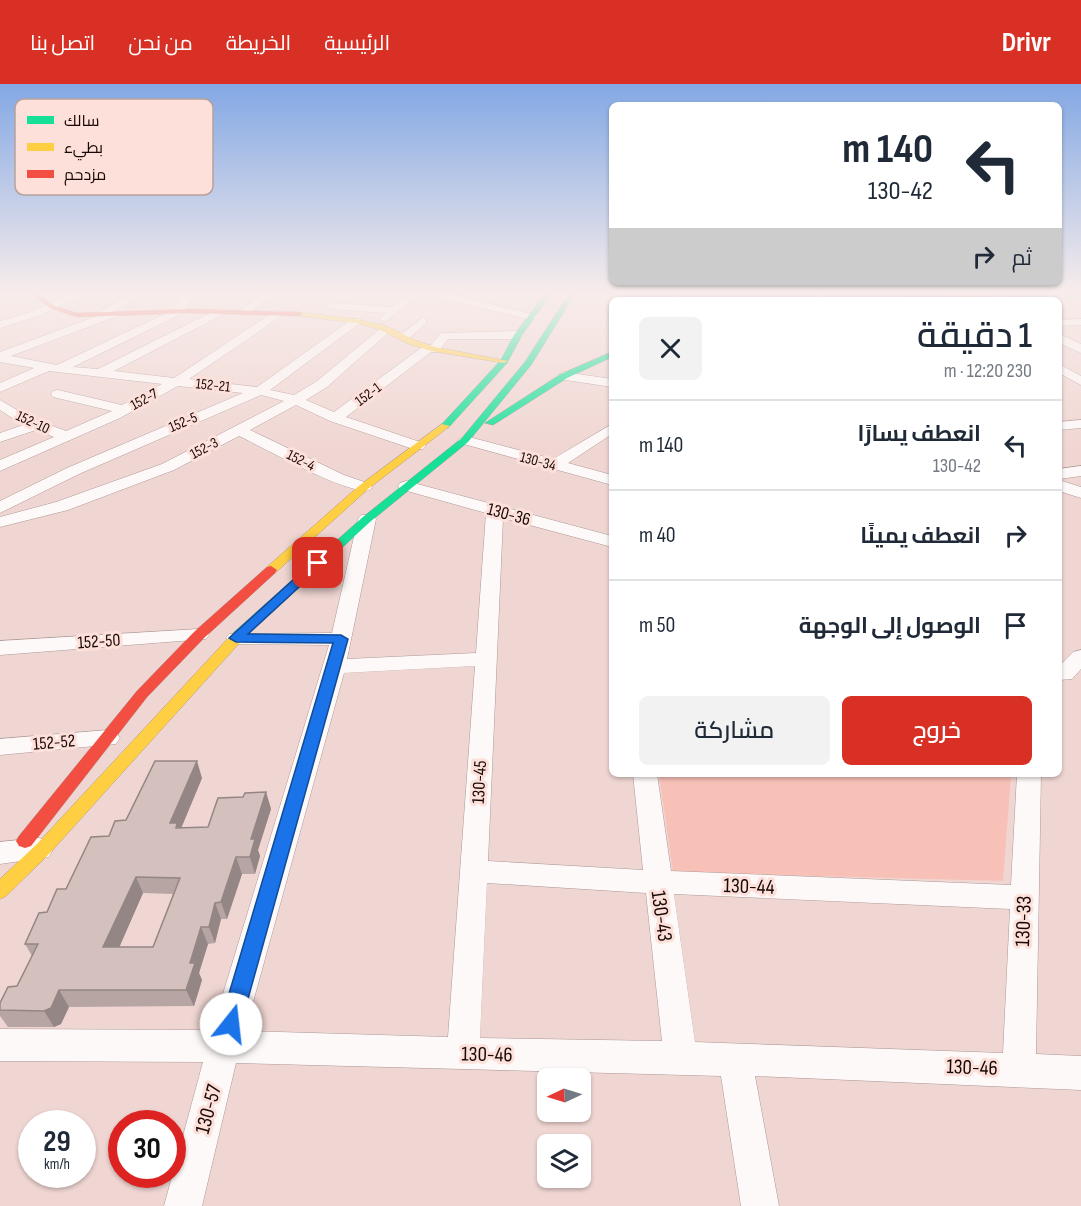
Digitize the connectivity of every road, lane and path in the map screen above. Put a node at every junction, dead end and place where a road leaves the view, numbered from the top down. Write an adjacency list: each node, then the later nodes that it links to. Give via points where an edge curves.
1 (27, 346): 16 (street)
2 (101, 346): 19 (street)
3 (153, 346): 21 (street)
4 (229, 346): 23 (street, 152-7)
5 (321, 346): 28 (street, 152-5)
6 (362, 346): 30 (street, 152-3, via 322,384)
7 (424, 346): 12 (main road)
8 (434, 346): 12 (street, 152-1)
9 (512, 346): 17 (main road)
10 (538, 346): 18 (main road)
11 (598, 346): 18 (main road, via 551,364)
12 (431, 349): 17 (main road); 33 (street, 152-1)
13 (1081, 350): 14 (street)
14 (1062, 352)
15 (609, 355): 22 (main road)
16 (0, 357): 19 (street, 152-21)
17 (504, 361): 42 (main road, via 440,431)
18 (528, 363): 41 (main road)
19 (53, 368): 21 (street, 152-21); 27 (street)
20 (1062, 370): 24 (street)
21 (99, 374): 23 (street, 152-21)
22 (564, 376): 25 (street); 41 (main road)
23 (176, 382): 28 (street, 152-21); 32 (street, 152-7)
24 (1081, 382): 26 (street)
25 (609, 383)
26 (1062, 385)
27 (0, 388)
28 (260, 391): 30 (street, 152-21); 50 (street, 152-5, via 94,462)
29 (58, 394): 32 (street)
30 (296, 400): 33 (street, 152-21); 37 (street, 152-3)
31 (0, 404): 35 (street, 152-10)
32 (124, 410): 39 (street, 152-7)
33 (335, 418): 42 (street, 152-21)
34 (1081, 424): 36 (street)
35 (35, 425): 39 (street, 152-10); 40 (street)
36 (1062, 426)
37 (239, 430): 49 (street, 152-4); 53 (street, 152-3, via 126,484)
38 (609, 430): 43 (street)
39 (68, 437): 44 (street, 152-7)
40 (0, 438)
41 (465, 440): 43 (street, 130-34); 48 (main road)
42 (418, 446): 49 (main road)
43 (554, 465): 47 (street, 130-34)
44 (0, 466)
45 (1081, 471): 46 (street)
46 (1062, 474)
47 (609, 479)
48 (406, 486): 51 (street, 130-36); 52 (main road)
49 (364, 487): 55 (main road)
50 (0, 508)
51 (495, 511): 54 (street, 130-36); 60 (street, 130-45)
52 (367, 519): 56 (main road); 57 (street, 130-57)
53 (0, 522)
54 (609, 541)
55 (199, 635): 58 (street, 152-50); 63 (main road, via 142,694)
56 (236, 638): 57 (street); 67 (main road)
57 (341, 639): 61 (street, 130-57)
58 (0, 648)
59 (1081, 657): 62 (street)
60 (486, 659): 61 (street); 68 (street, 130-45)
61 (335, 667): 72 (street, 130-57)
62 (1068, 675)
63 (108, 738): 64 (street, 152-52); 67 (main road)
64 (0, 747)
65 (645, 777): 69 (street, 130-43)
66 (1029, 777): 70 (street, 130-33)
67 (11, 864)
68 (474, 871): 69 (street, 130-44); 73 (street, 130-45)
69 (658, 882): 70 (street, 130-44); 74 (street, 130-43)
70 (1024, 898): 76 (street, 130-33)
71 (0, 1045): 72 (street, 130-46)
72 (224, 1046): 73 (street, 130-46); 78 (street, 130-57)
73 (463, 1054): 74 (street, 130-46)
74 (681, 1059): 75 (street, 130-46)
75 (735, 1060): 76 (street, 130-46); 79 (street)
76 (1019, 1069): 77 (street, 130-46)
77 (1081, 1072)
78 (183, 1206)
79 (760, 1206)

